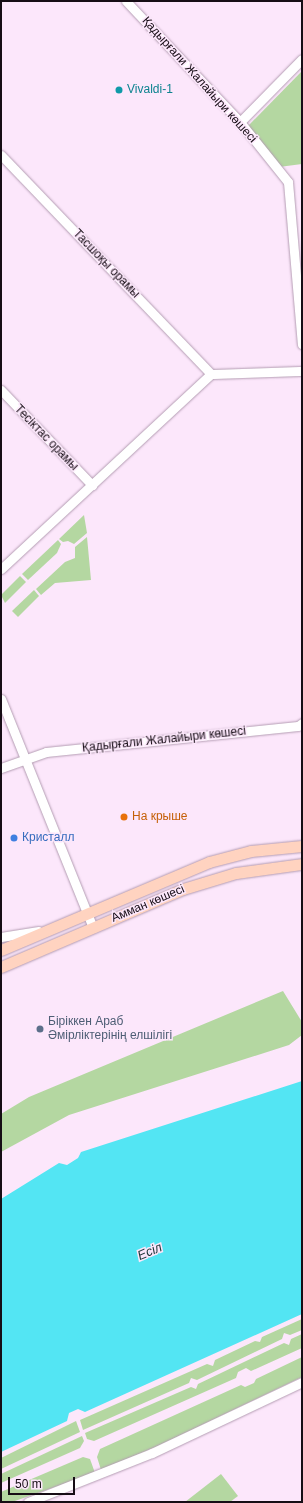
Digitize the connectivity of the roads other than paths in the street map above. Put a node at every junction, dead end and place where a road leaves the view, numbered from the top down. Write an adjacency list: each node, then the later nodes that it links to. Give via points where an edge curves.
1 (126, 1): 3 (street, Қадырғали Жалайыри көшесі)
2 (302, 59): 3 (street)
3 (240, 122): 5 (street, Қадырғали Жалайыри көшесі, via 288,182)
4 (1, 155): 7 (street, Тасшоқы орамы)
5 (302, 344)
6 (302, 372): 7 (street)
7 (211, 374): 9 (street)
8 (1, 390): 9 (street, Тесіктас орамы)
9 (92, 485): 10 (street)
10 (1, 569)
11 (1, 699): 13 (street)
12 (302, 723): 13 (street, Қадырғали Жалайыри көшесі, via 298,726 46,752)
13 (26, 758): 14 (street, Қадырғали Жалайыри көшесі); 17 (street)
14 (1, 768)
15 (302, 846): 17 (main road, Амман көшесі, via 251,852 209,862)
16 (302, 864): 18 (main road, Амман көшесі, via 236,873 183,888)
17 (88, 912): 18 (street); 19 (main road, Амман көшесі)
18 (93, 928): 22 (main road, Амман көшесі)
19 (50, 929): 20 (street, Амман көшесі); 21 (main road, Амман көшесі)
20 (1, 938)
21 (1, 950)
22 (1, 967)
23 (302, 1382): 24 (street, via 152,1453)
24 (28, 1502)

